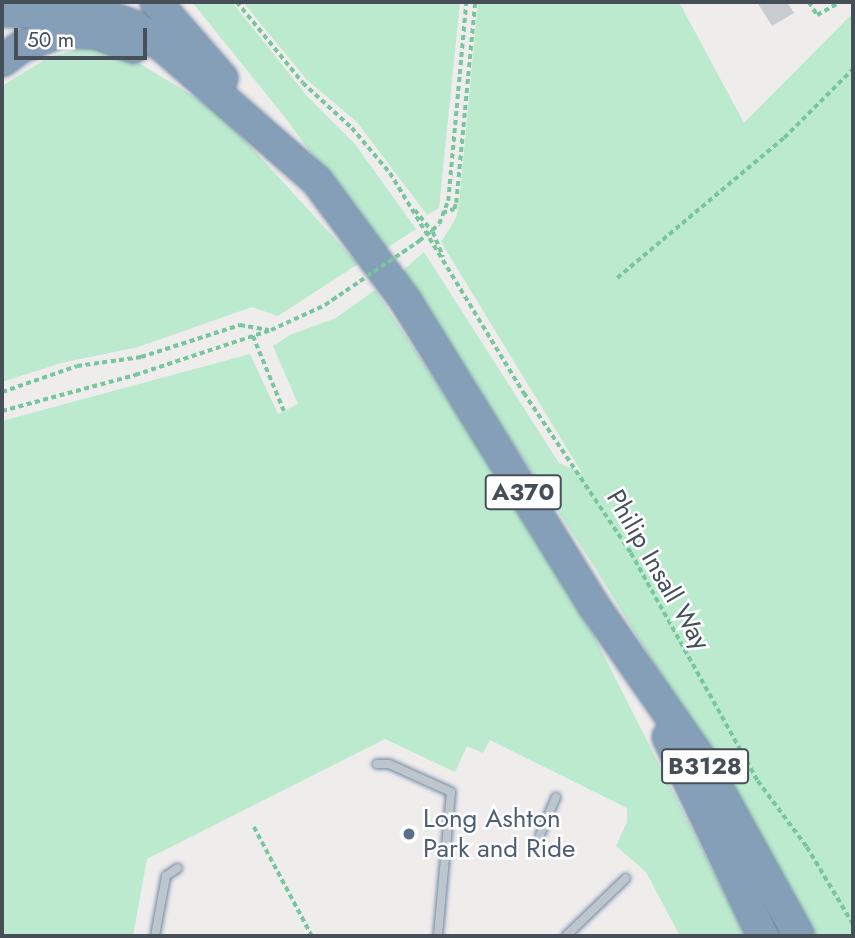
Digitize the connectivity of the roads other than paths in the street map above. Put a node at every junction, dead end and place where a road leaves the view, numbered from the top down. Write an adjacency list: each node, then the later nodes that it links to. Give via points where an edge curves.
1 (156, 2): 6 (highway, A370)
2 (62, 6): 3 (highway); 4 (highway); 6 (highway, A370, via 136,27)
3 (2, 11)
4 (2, 43)
5 (2, 61): 6 (highway, via 21,47 60,32 96,33 174,70)
6 (263, 131): 7 (highway, A370, via 317,181 373,253)
7 (594, 606): 16 (highway, A370, via 667,735); 17 (highway, B3128, via 705,766)
8 (377, 764): 14 (lane, via 389,764 451,792)
9 (556, 797): 10 (lane)
10 (540, 835)
11 (178, 868): 13 (lane, via 166,876)
12 (626, 878): 15 (lane)
13 (155, 936)
14 (438, 936)
15 (566, 936)
16 (763, 936)
17 (799, 936)

